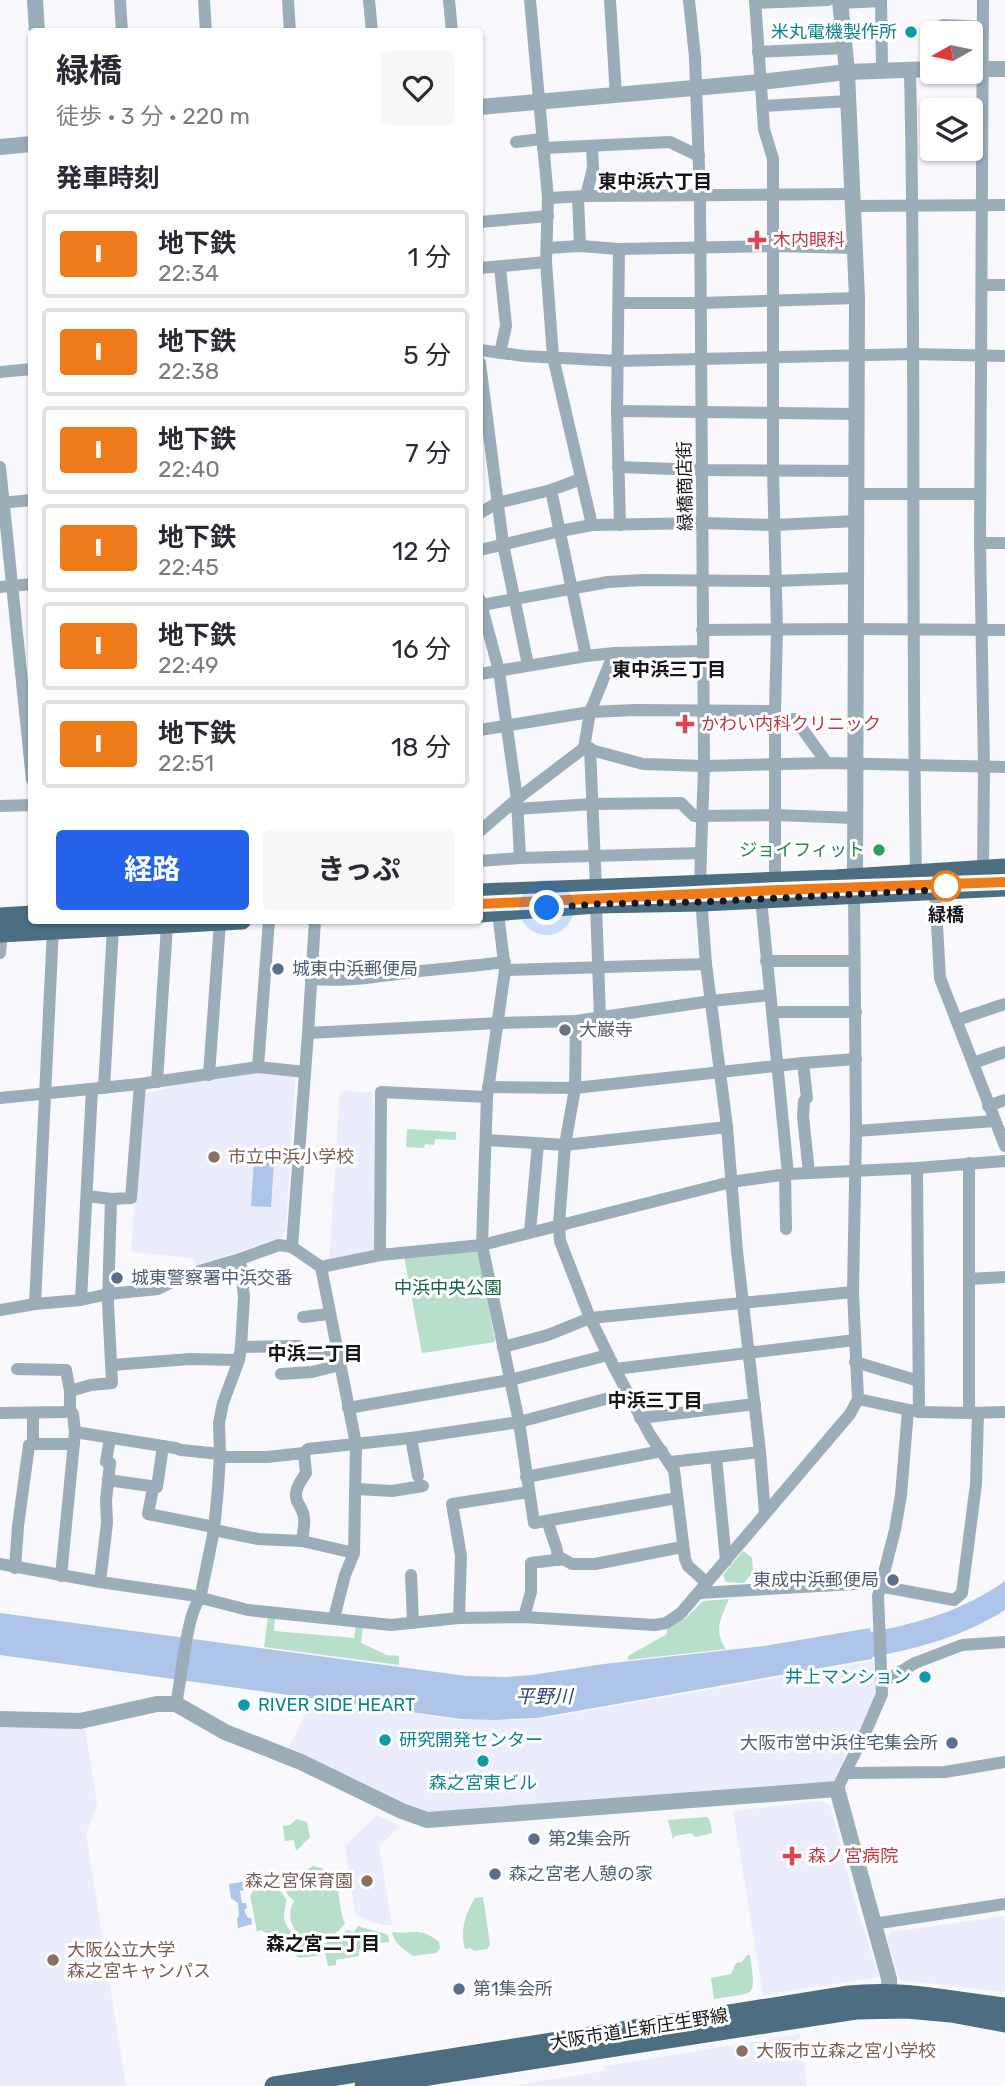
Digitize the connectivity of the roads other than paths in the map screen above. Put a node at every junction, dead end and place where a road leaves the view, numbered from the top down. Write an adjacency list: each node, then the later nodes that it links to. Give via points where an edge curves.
1 (35, 0): 15 (street)
2 (120, 0): 16 (street)
3 (204, 0): 17 (street)
4 (288, 0): 18 (street)
5 (369, 0): 19 (street)
6 (449, 0): 20 (street)
7 (530, 0): 34 (street)
8 (610, 0): 32 (street)
9 (689, 0): 31 (street, 緑橋商店街)
10 (983, 0): 14 (street)
11 (755, 1): 12 (street); 22 (street)
12 (836, 1): 13 (street); 21 (street)
13 (881, 1): 25 (street)
14 (983, 21)
15 (37, 28)
16 (122, 28)
17 (206, 28)
18 (290, 28)
19 (372, 28)
20 (452, 28)
21 (845, 47): 22 (street); 28 (street)
22 (758, 52): 29 (street)
23 (984, 69): 24 (street)
24 (1005, 69)
25 (882, 70): 26 (street); 28 (street)
26 (910, 70): 27 (street); 48 (street)
27 (920, 70)
28 (847, 72): 29 (street); 33 (street)
29 (761, 82): 31 (street); 35 (street)
30 (977, 84): 49 (street)
31 (696, 88): 32 (street); 42 (street, 緑橋商店街)
32 (617, 96): 34 (street)
33 (849, 101): 35 (street); 47 (street)
34 (540, 102): 36 (street); 39 (street)
35 (763, 106): 43 (street, via 773,159)
36 (483, 107)
37 (516, 142): 39 (street)
38 (28, 144): 41 (street)
39 (543, 144): 40 (street); 46 (street)
40 (592, 146): 42 (street, via 670,142); 45 (street, via 593,168)
41 (0, 147)
42 (699, 156): 44 (street, 緑橋商店街)
43 (773, 195): 44 (street); 47 (street); 54 (street)
44 (700, 196): 45 (street); 55 (street, 緑橋商店街)
45 (582, 197): 46 (street); 53 (street)
46 (548, 198): 51 (street)
47 (853, 200): 48 (street); 56 (street)
48 (913, 204): 49 (street); 69 (street)
49 (983, 205): 50 (street); 61 (street)
50 (1005, 205)
51 (548, 216): 52 (street); 58 (street)
52 (483, 222)
53 (580, 246): 57 (street); 58 (street)
54 (772, 246): 55 (street); 56 (street); 64 (street)
55 (701, 247): 57 (street); 66 (street, 緑橋商店街)
56 (855, 248): 63 (street)
57 (620, 249): 65 (street)
58 (547, 255): 59 (street); 73 (street)
59 (500, 267): 60 (street); 68 (street, via 506,326)
60 (483, 268)
61 (982, 285): 62 (street); 71 (street)
62 (1005, 285)
63 (857, 298): 64 (street); 70 (street)
64 (774, 301): 66 (street); 75 (street)
65 (619, 303): 66 (street); 76 (street)
66 (701, 303): 74 (street, 緑橋商店街)
67 (483, 350): 68 (street)
68 (500, 353): 73 (street)
69 (913, 354): 70 (street); 71 (street); 92 (street)
70 (857, 356): 75 (street); 83 (street)
71 (980, 356): 72 (street); 93 (street)
72 (1005, 356)
73 (553, 358): 76 (street); 89 (street)
74 (702, 358): 75 (street); 76 (street); 81 (street, 緑橋商店街)
75 (772, 359): 82 (street)
76 (618, 361): 80 (street)
77 (28, 369): 78 (street)
78 (0, 372)
79 (483, 390): 96 (street)
80 (617, 411): 81 (street); 85 (street)
81 (701, 413): 82 (street); 86 (street, 緑橋商店街)
82 (774, 413): 83 (street); 87 (street)
83 (856, 414): 88 (street)
84 (0, 467): 95 (street)
85 (618, 467): 86 (street); 102 (street)
86 (703, 470): 87 (street); 99 (street, 緑橋商店街)
87 (773, 470): 88 (street); 100 (street)
88 (856, 471): 91 (street)
89 (582, 479): 90 (street); 101 (street)
90 (551, 489): 96 (street); 103 (street)
91 (857, 494): 92 (street); 98 (street)
92 (913, 494): 93 (street); 118 (street)
93 (980, 494): 104 (street)
94 (28, 500): 95 (street)
95 (2, 503): 112 (street)
96 (497, 503): 97 (street); 106 (street)
97 (483, 511)
98 (856, 521): 100 (street); 108 (street)
99 (704, 523): 100 (street); 102 (street); 109 (street, 緑橋商店街)
100 (775, 524): 110 (street)
101 (592, 525): 102 (street); 103 (street)
102 (620, 525)
103 (560, 531): 106 (street); 113 (street)
104 (980, 543): 105 (street); 121 (street)
105 (1005, 543)
106 (503, 544): 107 (street); 114 (street)
107 (483, 549)
108 (856, 578): 110 (street); 117 (street)
109 (703, 580): 110 (street); 113 (street); 119 (street, 緑橋商店街)
110 (776, 581): 120 (street)
111 (28, 584): 112 (street)
112 (6, 586): 135 (street)
113 (573, 587): 114 (street); 125 (street)
114 (515, 598): 115 (street); 126 (street)
115 (483, 601)
116 (483, 609): 127 (street)
117 (856, 629): 118 (street); 120 (street); 138 (street)
118 (914, 629): 121 (street); 140 (street)
119 (702, 631): 120 (street); 123 (street, 緑橋商店街)
120 (778, 631): 131 (street)
121 (981, 631): 122 (street); 142 (street)
122 (1005, 631)
123 (703, 651): 124 (street); 129 (street, 緑橋商店街)
124 (614, 653): 125 (street); 130 (street)
125 (586, 656): 126 (street)
126 (528, 665): 127 (street)
127 (499, 671): 128 (street); 132 (street)
128 (483, 674)
129 (702, 709): 130 (street); 131 (street); 139 (street, 緑橋商店街)
130 (590, 712): 132 (street); 134 (street)
131 (775, 715): 136 (street, via 795,719); 137 (street)
132 (506, 726): 133 (street); 143 (street)
133 (483, 730)
134 (587, 748): 139 (street, via 643,764); 143 (street); 144 (street)
135 (28, 750)
136 (827, 763): 137 (street); 138 (street)
137 (775, 764): 139 (street); 147 (street)
138 (856, 764): 140 (street); 149 (street)
139 (704, 766): 148 (street, 緑橋商店街)
140 (915, 766): 142 (street); 157 (street)
141 (1005, 767): 142 (street)
142 (984, 768): 156 (street)
143 (517, 804): 144 (street); 150 (street); 153 (street)
144 (592, 804): 148 (street, via 681,803 694,816); 152 (street)
145 (28, 805): 146 (street)
146 (0, 806)
147 (775, 815): 148 (street); 149 (street); 158 (street)
148 (702, 816): 151 (street, 緑橋商店街)
149 (855, 818): 159 (street)
150 (483, 829)
151 (701, 853): 152 (street); 163 (street, 緑橋商店街)
152 (595, 856): 153 (street); 164 (street)
153 (520, 858): 154 (street)
154 (483, 861)
155 (1005, 868): 156 (main road)
156 (983, 870): 157 (main road)
157 (916, 873): 159 (main road)
158 (775, 882): 159 (main road); 163 (main road)
159 (854, 886): 161 (main road); 165 (main road); 178 (street)
160 (1005, 887): 161 (main road)
161 (935, 890): 189 (street, via 940,978)
162 (483, 893): 164 (main road)
163 (701, 893): 164 (main road); 165 (main road); 179 (street, 緑橋商店街)
164 (596, 896): 166 (main road); 181 (street)
165 (761, 899): 177 (street)
166 (489, 913): 180 (street)
167 (28, 917): 174 (main road)
168 (113, 924): 173 (main road); 175 (main road); 204 (street)
169 (185, 924): 173 (main road)
170 (220, 924): 201 (street)
171 (269, 924): 198 (street)
172 (315, 924): 182 (street)
173 (167, 925): 202 (street)
174 (1, 927): 175 (main road); 176 (street)
175 (53, 929): 207 (street)
176 (0, 953)
177 (766, 961): 178 (street); 183 (street)
178 (854, 961): 187 (street)
179 (706, 964): 181 (street); 184 (street, 緑橋商店街)
180 (505, 966): 181 (street); 182 (street, via 368,979); 191 (street)
181 (598, 966): 188 (street)
182 (311, 979): 192 (street)
183 (769, 995): 184 (street); 186 (street)
184 (710, 1001): 188 (street); 200 (street, 緑橋商店街)
185 (1005, 1004): 189 (street)
186 (772, 1012): 187 (street); 197 (street)
187 (856, 1012): 194 (street)
188 (600, 1018): 190 (street)
189 (957, 1020): 196 (street)
190 (576, 1021): 191 (street); 205 (street)
191 (499, 1023): 192 (street); 206 (street)
192 (308, 1033): 199 (street)
193 (1005, 1052): 196 (street)
194 (856, 1059): 195 (street); 213 (street)
195 (803, 1063): 197 (street); 222 (street)
196 (973, 1063): 210 (street)
197 (778, 1066): 200 (street); 223 (street)
198 (258, 1067): 199 (street); 201 (street)
199 (305, 1072): 231 (street)
200 (719, 1072): 205 (street); 212 (street, 緑橋商店街)
201 (208, 1075): 202 (street)
202 (157, 1082): 203 (street)
203 (140, 1084): 204 (street); 226 (street, via 131,1198)
204 (98, 1088): 207 (street); 225 (street)
205 (575, 1088): 206 (street); 216 (street)
206 (488, 1092): 214 (street); 232 (street, via 381,1092)
207 (46, 1093): 208 (street); 241 (street)
208 (0, 1098)
209 (1005, 1100): 210 (street)
210 (988, 1106): 211 (street)
211 (995, 1121): 213 (street); 217 (street)
212 (727, 1127): 216 (street); 224 (street, 緑橋商店街)
213 (856, 1131): 221 (street)
214 (487, 1140): 215 (street); 230 (street)
215 (538, 1144): 216 (street); 229 (street)
216 (565, 1145): 227 (street)
217 (1005, 1146)
218 (1005, 1161): 219 (street)
219 (969, 1163): 220 (street); 236 (street)
220 (917, 1168): 221 (street); 259 (street)
221 (856, 1170): 222 (street); 237 (street)
222 (808, 1172): 223 (street)
223 (786, 1174): 224 (street); 228 (street)
224 (731, 1182): 227 (street); 240 (street, 緑橋商店街)
225 (87, 1196): 226 (street); 239 (street)
226 (111, 1199): 238 (street)
227 (559, 1224): 229 (street); 245 (street, via 560,1241)
228 (786, 1229)
229 (530, 1232): 230 (street)
230 (482, 1245): 232 (street); 247 (street)
231 (292, 1247): 233 (street, via 279,1245); 234 (street)
232 (380, 1255): 234 (street)
233 (240, 1259): 238 (street, via 186,1275 158,1289); 250 (street, via 244,1297)
234 (321, 1267): 243 (street)
235 (1005, 1278): 236 (street)
236 (969, 1279): 270 (street)
237 (853, 1292): 240 (street); 246 (street)
238 (109, 1294): 239 (street); 253 (street)
239 (81, 1300): 241 (street)
240 (744, 1301): 245 (street); 249 (street, 緑橋商店街)
241 (35, 1304): 242 (street)
242 (0, 1310)
243 (329, 1314): 244 (street); 248 (street)
244 (303, 1317)
245 (590, 1318): 247 (street); 251 (street)
246 (855, 1340): 249 (street); 252 (street)
247 (503, 1347): 258 (street)
248 (336, 1349): 250 (street, via 300,1354 299,1346); 254 (street)
249 (749, 1352): 256 (street); 263 (street, 緑橋商店街)
250 (240, 1353): 253 (street); 282 (street, via 219,1423)
251 (608, 1355): 256 (street); 258 (street)
252 (855, 1362): 259 (street); 262 (street)
253 (112, 1365): 260 (street, via 112,1383)
254 (340, 1365): 257 (street, via 312,1373); 264 (street)
255 (17, 1369): 260 (street, via 65,1370)
256 (615, 1369): 261 (street)
257 (281, 1374)
258 (510, 1380): 264 (street); 272 (street)
259 (919, 1381): 266 (street)
260 (70, 1391): 265 (street)
261 (628, 1393): 271 (street); 272 (street)
262 (858, 1399): 266 (street); 291 (street)
263 (755, 1404): 271 (street); 280 (street, 緑橋商店街)
264 (348, 1408): 277 (street)
265 (70, 1410): 269 (street); 273 (street)
266 (913, 1411): 270 (street); 304 (street, via 895,1530)
267 (1005, 1412): 270 (street)
268 (0, 1413): 269 (street)
269 (33, 1413): 276 (street)
270 (974, 1413): 304 (street, via 976,1484 962,1593 954,1600)
271 (640, 1418): 279 (street)
272 (519, 1422): 275 (street); 285 (street)
273 (74, 1438): 274 (street); 276 (street); 302 (street)
274 (110, 1438): 278 (street); 286 (street)
275 (411, 1438): 277 (street); 288 (street, via 420,1481 392,1490)
276 (33, 1444): 300 (street, via 29,1445)
277 (356, 1444): 281 (street); 288 (street)
278 (163, 1446): 282 (street); 287 (street, via 157,1488)
279 (662, 1451): 284 (street); 285 (street)
280 (761, 1452): 283 (street); 291 (street, 緑橋商店街)
281 (304, 1453): 282 (street, via 267,1457); 294 (street, via 306,1473 297,1494 304,1516)
282 (220, 1454): 293 (street)
283 (716, 1457): 284 (street); 298 (street)
284 (670, 1462): 290 (street)
285 (526, 1477): 289 (street)
286 (108, 1480): 287 (street); 303 (street)
287 (152, 1488): 293 (street, via 148,1514)
288 (357, 1489): 296 (street)
289 (530, 1492): 292 (street, via 534,1524); 309 (street, via 452,1504 461,1556)
290 (677, 1498): 292 (street); 295 (street)
291 (765, 1514): 298 (street)
292 (548, 1522): 297 (street)
293 (214, 1530): 294 (street); 306 (street)
294 (302, 1541): 296 (street)
295 (682, 1547): 297 (street, via 595,1564); 305 (street)
296 (354, 1553): 308 (street)
297 (559, 1560): 307 (street, via 531,1563 531,1592)
298 (726, 1561): 305 (street)
299 (0, 1564): 300 (street)
300 (15, 1568): 302 (street)
301 (411, 1575): 310 (street)
302 (61, 1576): 303 (street)
303 (100, 1582): 306 (street)
304 (880, 1586): 305 (street); 312 (street)
305 (703, 1588): 307 (street, via 672,1620 655,1625)
306 (200, 1598): 308 (street, via 248,1610); 313 (street, via 195,1603)
307 (524, 1617): 309 (street)
308 (334, 1618): 310 (street)
309 (459, 1618): 310 (street)
310 (413, 1623)
311 (1005, 1642): 312 (street, via 962,1646 915,1663)
312 (882, 1683): 316 (street, via 879,1703)
313 (176, 1704): 314 (street, via 80,1721); 317 (street, via 225,1732 427,1820)
314 (0, 1719)
315 (1005, 1762): 316 (street, via 945,1772)
316 (846, 1771): 317 (street)
317 (837, 1790): 319 (street)
318 (1005, 1904): 319 (street)
319 (873, 1924): 320 (street, via 889,1979)
320 (890, 2001): 321 (main road, 大阪市道上新庄生野線, via 941,1997); 322 (main road, 大阪市道上新庄生野線); 323 (main road, 大阪市道上新庄生野線, via 880,1992 849,1995); 324 (main road, 大阪市道上新庄生野線)
321 (1005, 2007)
322 (1005, 2023)
323 (274, 2086)
324 (364, 2086)

